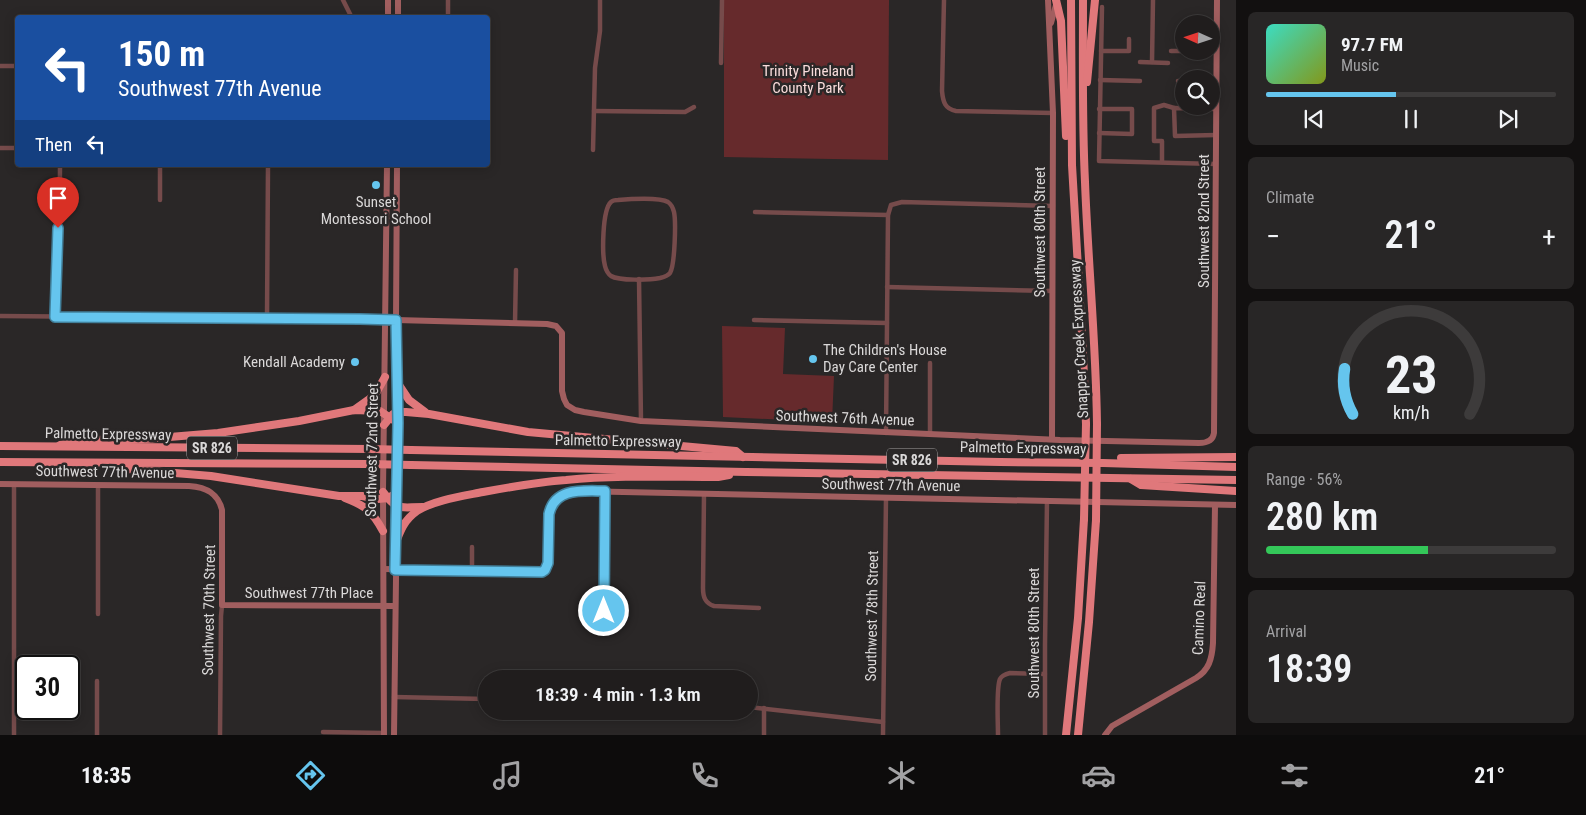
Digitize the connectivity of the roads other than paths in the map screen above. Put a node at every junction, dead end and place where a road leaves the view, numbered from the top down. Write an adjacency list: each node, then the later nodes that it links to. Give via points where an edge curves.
1 (343, 0): 16 (street)
2 (388, 0): 17 (street)
3 (398, 0): 18 (street)
4 (448, 0): 19 (street)
5 (600, 0): 37 (street)
6 (722, 0): 26 (street)
7 (944, 0): 38 (street, via 942,91 947,107 956,112)
8 (1048, 0): 21 (street, Southwest 80th Street)
9 (1072, 0): 48 (highway, Snapper Creek Expressway)
10 (1083, 0): 40 (highway, Snapper Creek Expressway)
11 (1095, 0): 40 (highway)
12 (1153, 0): 28 (street)
13 (1217, 0): 20 (street, Southwest 82nd Street)
14 (1057, 1): 21 (street, Southwest 80th Street); 48 (highway, via 1062,25 1067,154)
15 (1102, 7): 23 (street)
16 (350, 15)
17 (388, 15)
18 (398, 15)
19 (448, 15)
20 (1217, 15)
21 (1050, 24): 38 (street, Southwest 80th Street)
22 (1129, 39): 23 (street, via 1129,51)
23 (1100, 50): 32 (street)
24 (1170, 51): 25 (street)
25 (1175, 51)
26 (721, 62)
27 (1140, 62): 28 (street)
28 (1152, 62): 29 (street)
29 (1168, 63)
30 (0, 66): 31 (street)
31 (15, 66)
32 (1100, 80): 33 (street); 35 (street)
33 (1140, 81)
34 (694, 107): 37 (street, via 685,112)
35 (1099, 108): 41 (street); 41 (street, via 1132,109 1132,134)
36 (1174, 108): 42 (street, via 1174,136); 46 (street, via 1164,105 1154,108 1154,141 1162,141)
37 (594, 111): 45 (street)
38 (1053, 113): 55 (street, Southwest 80th Street)
39 (1216, 115): 42 (street, Southwest 82nd Street)
40 (1083, 126): 144 (highway, Snapper Creek Expressway, bridge, via 1098,424 1090,622)
41 (1099, 133): 46 (street, via 1099,161)
42 (1216, 135): 47 (street, Southwest 82nd Street)
43 (0, 148): 44 (street)
44 (15, 148)
45 (593, 150)
46 (1162, 162): 47 (street)
47 (1216, 164): 85 (street, Southwest 82nd Street, via 1214,433)
48 (1072, 165): 143 (highway, Snapper Creek Expressway, bridge, via 1086,424 1078,618)
49 (60, 167): 65 (street)
50 (160, 167): 54 (street)
51 (268, 167): 66 (street)
52 (387, 167): 59 (street, Southwest 72nd Street)
53 (397, 167): 58 (street, Southwest 72nd Street)
54 (160, 200)
55 (1053, 206): 57 (street, via 902,202 891,205); 63 (street, Southwest 80th Street)
56 (755, 212): 57 (street)
57 (888, 215): 62 (street)
58 (397, 225): 59 (street); 68 (street, Southwest 72nd Street)
59 (386, 226): 67 (street, Southwest 72nd Street)
60 (516, 270): 70 (street)
61 (638, 279): 61 (street, via 664,277 672,270 675,215 668,202 623,199 610,204 604,228 606,269 614,277); 79 (street)
62 (887, 288): 63 (street); 71 (street)
63 (1052, 291): 84 (street, Southwest 80th Street)
64 (0, 316): 65 (street)
65 (55, 317): 66 (street)
66 (267, 318): 67 (street)
67 (386, 320): 68 (street); 73 (street, Southwest 72nd Street)
68 (396, 320): 70 (street); 74 (street, Southwest 72nd Street)
69 (754, 320): 71 (street)
70 (515, 323): 79 (street, Southwest 76th Avenue, via 553,325 562,333 562,390 567,405 575,410)
71 (887, 323): 82 (street)
72 (930, 363): 83 (street)
73 (385, 377): 75 (highway, via 374,395); 78 (street, Southwest 72nd Street)
74 (397, 382): 76 (street, Southwest 72nd Street); 77 (highway, via 408,400)
75 (354, 410): 78 (highway, via 374,410); 87 (highway, via 218,433 75,440)
76 (398, 412): 77 (highway); 78 (highway); 80 (street, Southwest 72nd Street)
77 (429, 414): 88 (highway, via 528,432 736,451)
78 (386, 415): 80 (highway); 81 (highway)
79 (641, 422): 82 (street, Southwest 76th Avenue)
80 (398, 423): 103 (street, Southwest 72nd Street)
81 (384, 425): 106 (street, Southwest 72nd Street)
82 (886, 432): 83 (street, Southwest 76th Avenue)
83 (930, 434): 84 (street, Southwest 76th Avenue)
84 (1052, 440): 85 (street, Southwest 76th Avenue, via 1200,443)
85 (1210, 440)
86 (0, 446): 87 (highway, Palmetto Expressway / SR 826)
87 (54, 447): 88 (highway, Palmetto Expressway / SR 826, bridge, via 370,449)
88 (743, 457): 92 (highway, Palmetto Expressway / SR 826)
89 (1236, 457): 92 (highway, via 1108,458)
90 (0, 462): 91 (highway, Palmetto Expressway / SR 826)
91 (108, 462): 94 (highway, Palmetto Expressway / SR 826, bridge); 105 (highway, via 128,469 211,476)
92 (1095, 463): 93 (highway, Palmetto Expressway / SR 826)
93 (1236, 467)
94 (746, 472): 95 (highway, Palmetto Expressway / SR 826); 112 (highway, via 718,477 554,481 469,495)
95 (1129, 478): 96 (highway, Palmetto Expressway / SR 826); 102 (highway, via 1141,485)
96 (1236, 480)
97 (0, 484): 98 (street, Southwest 77th Avenue)
98 (14, 484): 99 (street, Southwest 77th Avenue); 135 (street)
99 (98, 485): 100 (street, Southwest 77th Avenue, via 189,486); 124 (street)
100 (209, 491): 119 (street, Southwest 70th Street, via 215,494 223,514)
101 (605, 491): 104 (street, Southwest 77th Avenue); 118 (street, Southwest 77th Avenue, via 569,493 558,498 551,507 545,570); 123 (street)
102 (1236, 491)
103 (397, 493): 106 (highway); 111 (street, Southwest 72nd Street)
104 (704, 494): 107 (street, Southwest 77th Avenue); 122 (street, via 704,599 716,607)
105 (339, 496): 106 (highway); 113 (highway, via 367,508)
106 (385, 496): 111 (highway); 113 (street, Southwest 72nd Street)
107 (886, 498): 108 (street, Southwest 77th Avenue); 132 (street, Southwest 78th Street)
108 (1047, 501): 109 (street, Southwest 77th Avenue); 125 (street, Southwest 80th Street)
109 (1215, 505): 110 (street, Southwest 77th Avenue); 145 (street, Camino Real, via 1213,643 1208,668 1112,726)
110 (1236, 505)
111 (396, 506): 112 (highway, via 406,509); 114 (street, Southwest 72nd Street)
112 (424, 507): 114 (highway, via 404,523)
113 (383, 531): 116 (street, Southwest 72nd Street)
114 (395, 545): 117 (street, Southwest 72nd Street)
115 (472, 547): 118 (street)
116 (384, 569): 117 (street); 120 (street, Southwest 72nd Street)
117 (395, 570): 118 (street); 121 (street, Southwest 72nd Street)
118 (472, 571)
119 (222, 605): 120 (street, Southwest 77th Place); 137 (street, Southwest 70th Street)
120 (384, 606): 121 (street, Southwest 77th Place); 127 (street, Southwest 72nd Street)
121 (395, 606): 128 (street, Southwest 72nd Street)
122 (759, 608)
123 (604, 611)
124 (98, 614)
125 (1045, 674): 141 (street, via 1010,673 1001,678); 142 (street, Southwest 80th Street)
126 (97, 681): 136 (street)
127 (384, 696): 128 (street); 134 (street, Southwest 72nd Street)
128 (394, 697): 129 (street); 138 (street, Southwest 72nd Street)
129 (478, 699)
130 (758, 708): 131 (street)
131 (764, 708): 132 (street); 139 (street)
132 (883, 722): 140 (street, Southwest 78th Street)
133 (323, 732): 134 (street)
134 (384, 734)
135 (14, 735)
136 (97, 735)
137 (220, 735)
138 (394, 735)
139 (764, 735)
140 (883, 735)
141 (998, 735)
142 (1045, 735)
143 (1066, 735)
144 (1078, 735)
145 (1105, 735)

